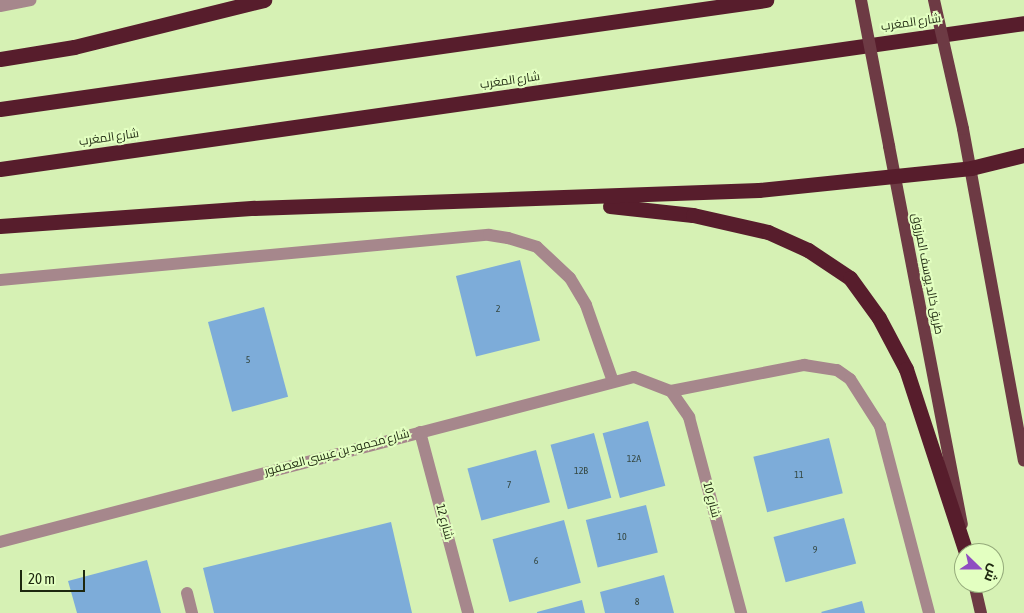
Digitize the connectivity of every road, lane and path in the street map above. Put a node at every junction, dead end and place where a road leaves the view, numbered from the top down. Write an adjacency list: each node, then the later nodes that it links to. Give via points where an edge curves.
1 (30, 0): 6 (street)
2 (264, 0): 8 (highway, via 74,47)
3 (766, 0): 9 (highway)
4 (860, 0): 13 (main road, طريق خالد يوسف المرزوق, bridge)
5 (934, 0): 11 (main road, bridge)
6 (0, 6)
7 (1024, 23): 12 (highway, شارع المغرب)
8 (0, 59)
9 (0, 109)
10 (1024, 155): 11 (highway)
11 (971, 168): 13 (highway); 20 (main road)
12 (0, 169)
13 (893, 177): 14 (highway, via 759,190); 23 (main road, طريق خالد يوسف المرزوق)
14 (554, 201): 15 (highway, via 254,208); 22 (highway, via 693,215 760,230 808,250 850,278 879,318 906,369)
15 (0, 226)
16 (0, 280): 17 (street, via 490,235 537,247 570,278 586,305)
17 (612, 379): 18 (street, شارع محمود بن عيسى العصفور, via 647,378); 19 (street, شارع محمود بن عيسى العصفور)
18 (671, 391): 28 (street, شارع 10, via 689,418); 29 (street, via 804,365 837,370 850,379 880,426)
19 (420, 432): 21 (street, شارع محمود بن عيسى العصفور); 27 (street, شارع 12)
20 (1024, 460)
21 (0, 542)
22 (964, 543)
23 (965, 543)
24 (187, 593): 26 (street)
25 (976, 593): 30 (main road)
26 (192, 613)
27 (468, 613)
28 (741, 613)
29 (929, 613)
30 (981, 613)

